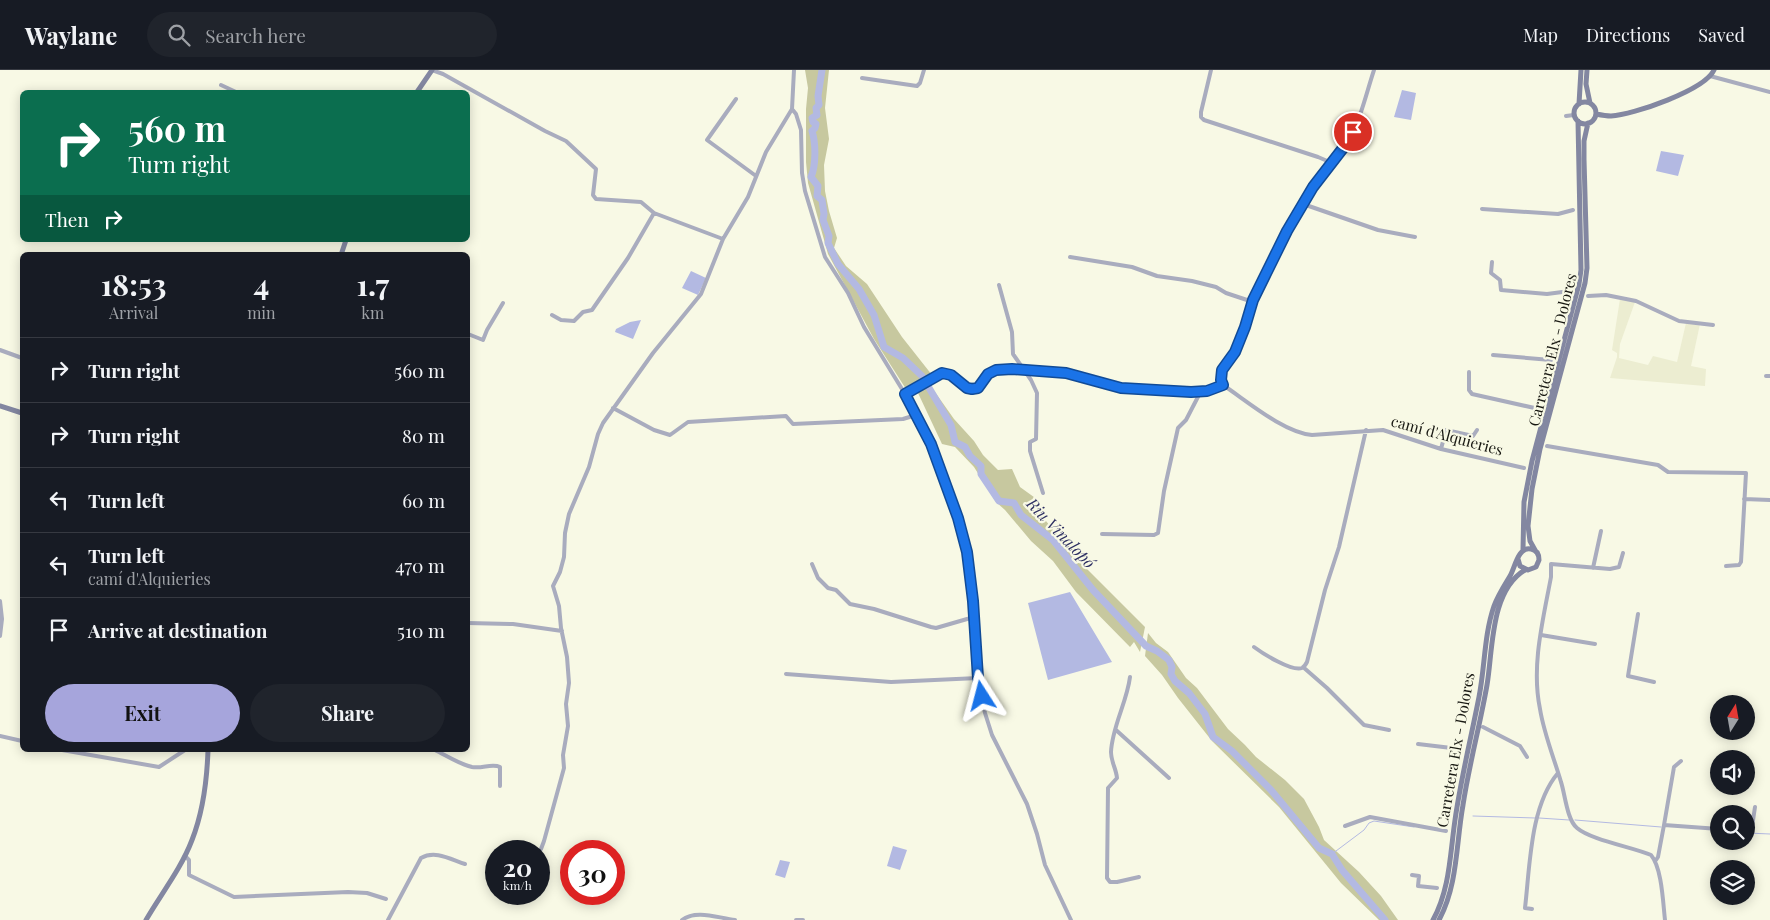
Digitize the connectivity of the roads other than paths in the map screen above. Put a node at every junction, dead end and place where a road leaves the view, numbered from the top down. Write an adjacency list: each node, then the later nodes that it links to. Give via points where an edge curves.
1 (432, 70): 13 (main road); 29 (street, via 566,141 596,168 593,196 596,199 642,202)
2 (794, 70): 18 (street)
3 (924, 70): 10 (street, via 917,86)
4 (1211, 70): 24 (street, via 1201,112 1204,120)
5 (1374, 70): 24 (street, via 1359,121)
6 (1581, 70): 17 (main road)
7 (1587, 70): 16 (main road)
8 (1714, 70): 9 (main road)
9 (1710, 76): 14 (street); 19 (main road, via 1650,107 1612,116)
10 (862, 78)
11 (221, 85): 12 (street)
12 (232, 90)
13 (418, 90)
14 (1770, 92)
15 (736, 99): 25 (street, via 707,140)
16 (1590, 103): 17 (main road); 19 (main road)
17 (1579, 104): 20 (main road)
18 (792, 109): 25 (street, via 766,152); 50 (street, via 801,130 805,191 825,257)
19 (1596, 114): 23 (main road)
20 (1574, 115): 21 (street); 22 (main road)
21 (1566, 116)
22 (1578, 121): 23 (main road); 66 (main road, Carretera Elx - Dolores, via 1582,270 1532,461 1524,502)
23 (1588, 123): 67 (main road, Carretera Elx - Dolores, via 1584,141 1587,268 1532,489 1528,526)
24 (1332, 163): 26 (street)
25 (756, 176): 31 (street, via 748,197)
26 (1303, 204): 30 (street, via 1378,230); 37 (street)
27 (1482, 209): 28 (street, via 1558,214)
28 (1573, 210)
29 (654, 214): 31 (street); 39 (street, via 592,310 583,312 574,321)
30 (1415, 237)
31 (723, 239): 52 (street, via 701,294)
32 (1070, 257): 37 (street, via 1192,281)
33 (1492, 262): 35 (street, via 1491,273 1500,280 1501,290 1547,294)
34 (999, 285): 46 (street, via 1012,332 1013,354)
35 (1570, 291)
36 (1588, 296): 40 (street, via 1606,295 1636,301 1679,321)
37 (1253, 302): 48 (street, via 1238,344 1222,370)
38 (503, 303): 41 (street, via 483,340)
39 (552, 315)
40 (1713, 325)
41 (470, 335)
42 (0, 350): 44 (street)
43 (1492, 355): 45 (street)
44 (20, 357)
45 (1551, 360)
46 (1024, 370): 49 (street, via 1066,373 1115,387); 50 (street, via 996,370 988,374 978,388 972,389 942,373); 61 (street, via 1037,394 1036,438 1030,442 1030,452)
47 (1469, 372): 53 (street, via 1472,394)
48 (1223, 385): 49 (street); 56 (street, camí d'Alquieries, via 1293,431 1312,435)
49 (1202, 391): 65 (street, via 1178,428 1158,533)
50 (905, 394): 55 (street)
51 (0, 406): 54 (main road)
52 (613, 408): 55 (street, via 670,435 688,422 724,419 786,416 792,424 903,419); 78 (street, via 598,434 567,523 564,557 553,586)
53 (1538, 409)
54 (20, 412)
55 (916, 415): 76 (street, via 931,444 958,518 967,552)
56 (1366, 430): 59 (street, camí d'Alquieries, via 1383,430); 83 (street, via 1339,547)
57 (1477, 430): 59 (street, via 1473,436 1446,430)
58 (1546, 446): 62 (street, via 1658,465 1668,472 1746,473)
59 (1441, 449): 60 (street, camí d'Alquieries)
60 (1524, 468)
61 (1043, 493)
62 (1744, 499): 63 (street); 71 (street, via 1741,562)
63 (1770, 500)
64 (1602, 531): 72 (street)
65 (1102, 534)
66 (1523, 550): 67 (main road); 69 (main road)
67 (1535, 550): 73 (main road, via 1539,563 1531,570)
68 (1623, 553): 72 (street, via 1619,567)
69 (1518, 559): 73 (main road); 124 (main road, Carretera Elx - Dolores, via 1491,616 1446,885)
70 (812, 564): 76 (street, via 818,578 850,604 936,628)
71 (1726, 566)
72 (1593, 568): 79 (street, via 1551,564)
73 (1525, 570): 125 (main road, Carretera Elx - Dolores, via 1510,586 1496,616 1485,694 1465,790 1454,876)
74 (0, 601): 80 (street)
75 (1638, 614): 87 (street, via 1628,676)
76 (974, 618): 86 (street)
77 (470, 623): 78 (street, via 513,624)
78 (562, 631): 108 (street, via 569,673 567,734 564,768)
79 (1541, 635): 81 (street); 101 (street, via 1537,666 1539,708)
80 (0, 636)
81 (1595, 644)
82 (1254, 647): 83 (street, via 1272,659)
83 (1303, 668): 90 (street, via 1364,724)
84 (786, 674): 86 (street, via 891,682)
85 (1130, 677): 89 (street)
86 (978, 678): 123 (street, via 992,734 1027,804 1045,865)
87 (1654, 682)
88 (1483, 727): 99 (street, via 1520,746)
89 (1116, 730): 102 (street); 113 (street, via 1111,762 1117,778 1108,788 1107,878 1110,882 1117,882)
90 (1389, 730)
91 (0, 736): 92 (street)
92 (20, 741)
93 (1418, 744): 94 (street)
94 (1460, 749)
95 (73, 752): 96 (street, via 159,767)
96 (183, 752)
97 (208, 752): 109 (main road, via 203,803)
98 (439, 752): 103 (street, via 474,768 500,767)
99 (1526, 757)
100 (1681, 761): 104 (street, via 1674,767)
101 (1558, 773): 110 (street, via 1571,820 1578,830 1642,851); 116 (street, via 1543,798 1538,819 1525,908)
102 (1169, 778)
103 (500, 786)
104 (1664, 825): 106 (street); 110 (street)
105 (1344, 826): 107 (street, via 1370,817)
106 (1710, 828)
107 (1446, 831)
108 (544, 840)
109 (184, 856): 115 (street, via 189,860 189,875 234,897 367,892); 117 (main road)
110 (1656, 860): 126 (street)
111 (465, 864): 118 (street, via 434,854 421,858)
112 (1412, 875): 114 (street, via 1419,876 1418,886)
113 (1139, 877)
114 (1437, 888)
115 (386, 900)
116 (1532, 909)
117 (146, 920)
118 (388, 920)
119 (682, 920): 120 (street, via 699,914)
120 (734, 920)
121 (796, 920): 122 (street)
122 (803, 920)
123 (1072, 920)
124 (1433, 920)
125 (1439, 920)
126 (1665, 920)

